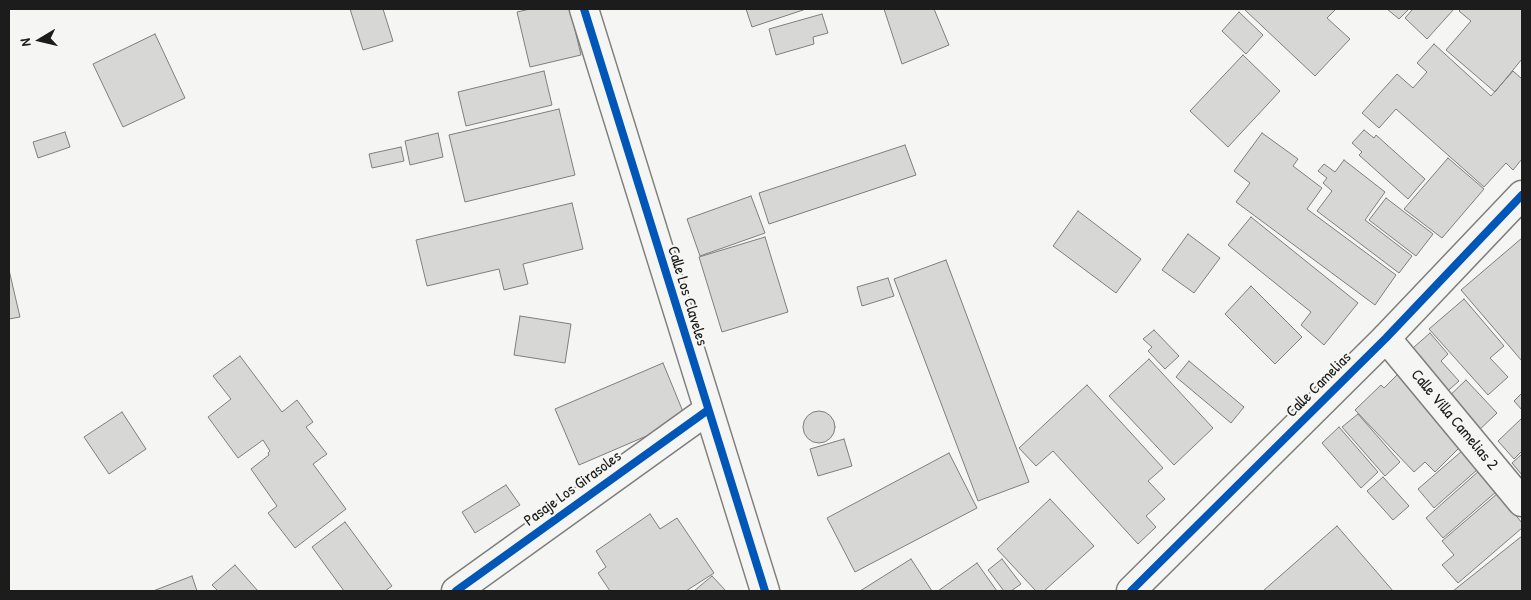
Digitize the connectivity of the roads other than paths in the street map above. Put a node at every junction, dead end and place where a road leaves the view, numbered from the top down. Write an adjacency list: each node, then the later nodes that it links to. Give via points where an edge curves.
1 (584, 9): 4 (street, Calle Los Claveles)
2 (1522, 195): 3 (street, Calle Camelias)
3 (1386, 338): 5 (street, Calle Villa Camelias 2); 8 (street, Calle Camelias)
4 (708, 410): 6 (street, Pasaje Los Girasoles); 7 (street, Calle Los Claveles)
5 (1522, 502)
6 (456, 591)
7 (765, 591)
8 (1132, 591)

